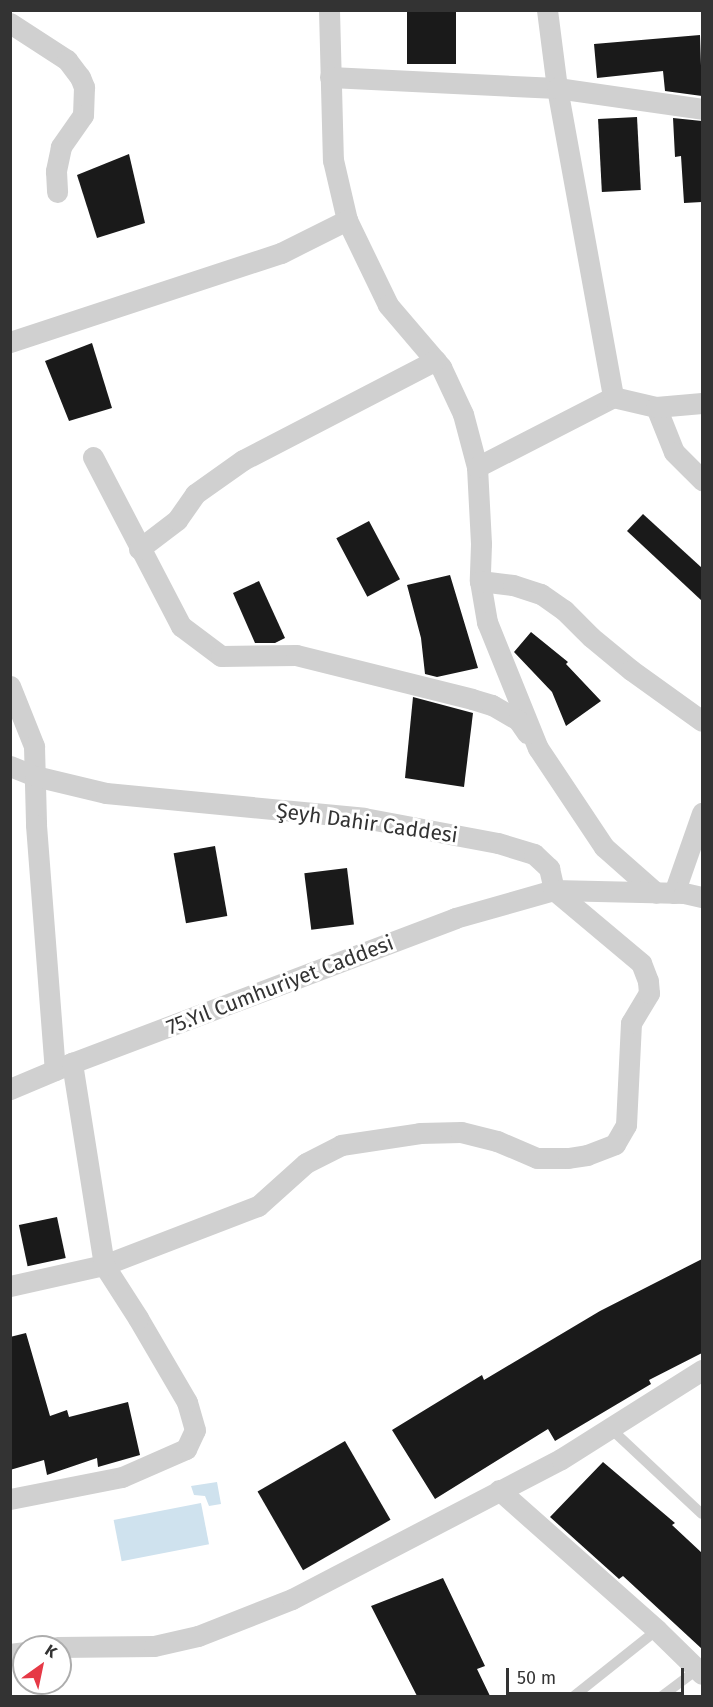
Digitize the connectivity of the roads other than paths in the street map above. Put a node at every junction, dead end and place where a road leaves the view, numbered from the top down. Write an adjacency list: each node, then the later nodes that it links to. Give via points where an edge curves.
1 (329, 10): 4 (street)
2 (547, 10): 5 (street)
3 (10, 23): 7 (street, via 67,60 84,87 82,115 60,147)
4 (330, 77): 5 (street); 8 (street, via 333,160)
5 (557, 88): 6 (street); 11 (street)
6 (702, 109)
7 (57, 192)
8 (347, 220): 9 (street, via 281,253); 10 (street, via 388,305)
9 (10, 342)
10 (436, 360): 15 (street, via 462,414); 17 (street, via 243,460 195,494 177,520)
11 (613, 397): 13 (street); 15 (street)
12 (702, 403): 13 (street)
13 (656, 407): 16 (street, via 674,452)
14 (93, 457): 17 (street)
15 (477, 467): 18 (street)
16 (702, 480)
17 (139, 549): 21 (street, via 181,626 221,656 296,655 472,699 518,720)
18 (480, 580): 20 (street, via 541,594 631,670); 21 (street, via 486,622)
19 (10, 686): 23 (street, via 34,746)
20 (702, 721)
21 (538, 748): 26 (street, via 604,847)
22 (10, 766): 23 (street, Şeyh Dahir Caddesi)
23 (35, 776): 25 (street, Şeyh Dahir Caddesi, via 106,793 364,818 498,843 534,854 549,868); 28 (street, via 36,825)
24 (702, 813): 26 (street)
25 (554, 890): 26 (street); 28 (street, 75.Yıl Cumhuriyet Caddesi, via 455,918); 30 (street, via 641,963 648,981 649,993 631,1023 626,1125 615,1144 568,1158 537,1158 497,1141 461,1132 420,1133 340,1145 306,1163 258,1206)
26 (665, 893): 27 (street)
27 (702, 897)
28 (64, 1066): 29 (street, 75.Yıl Cumhuriyet Caddesi); 30 (street)
29 (10, 1089)
30 (104, 1265): 31 (street); 35 (street, via 187,1402 195,1430 186,1449 122,1477)
31 (10, 1286)
32 (702, 1370): 33 (street)
33 (609, 1427): 34 (street, via 561,1459); 36 (lane)
34 (499, 1490): 37 (street); 38 (street, via 292,1599 198,1636 153,1646)
35 (10, 1499)
36 (702, 1514)
37 (657, 1630): 39 (street); 40 (lane)
38 (72, 1647)
39 (700, 1671): 41 (lane)
40 (574, 1696)
41 (662, 1696)

